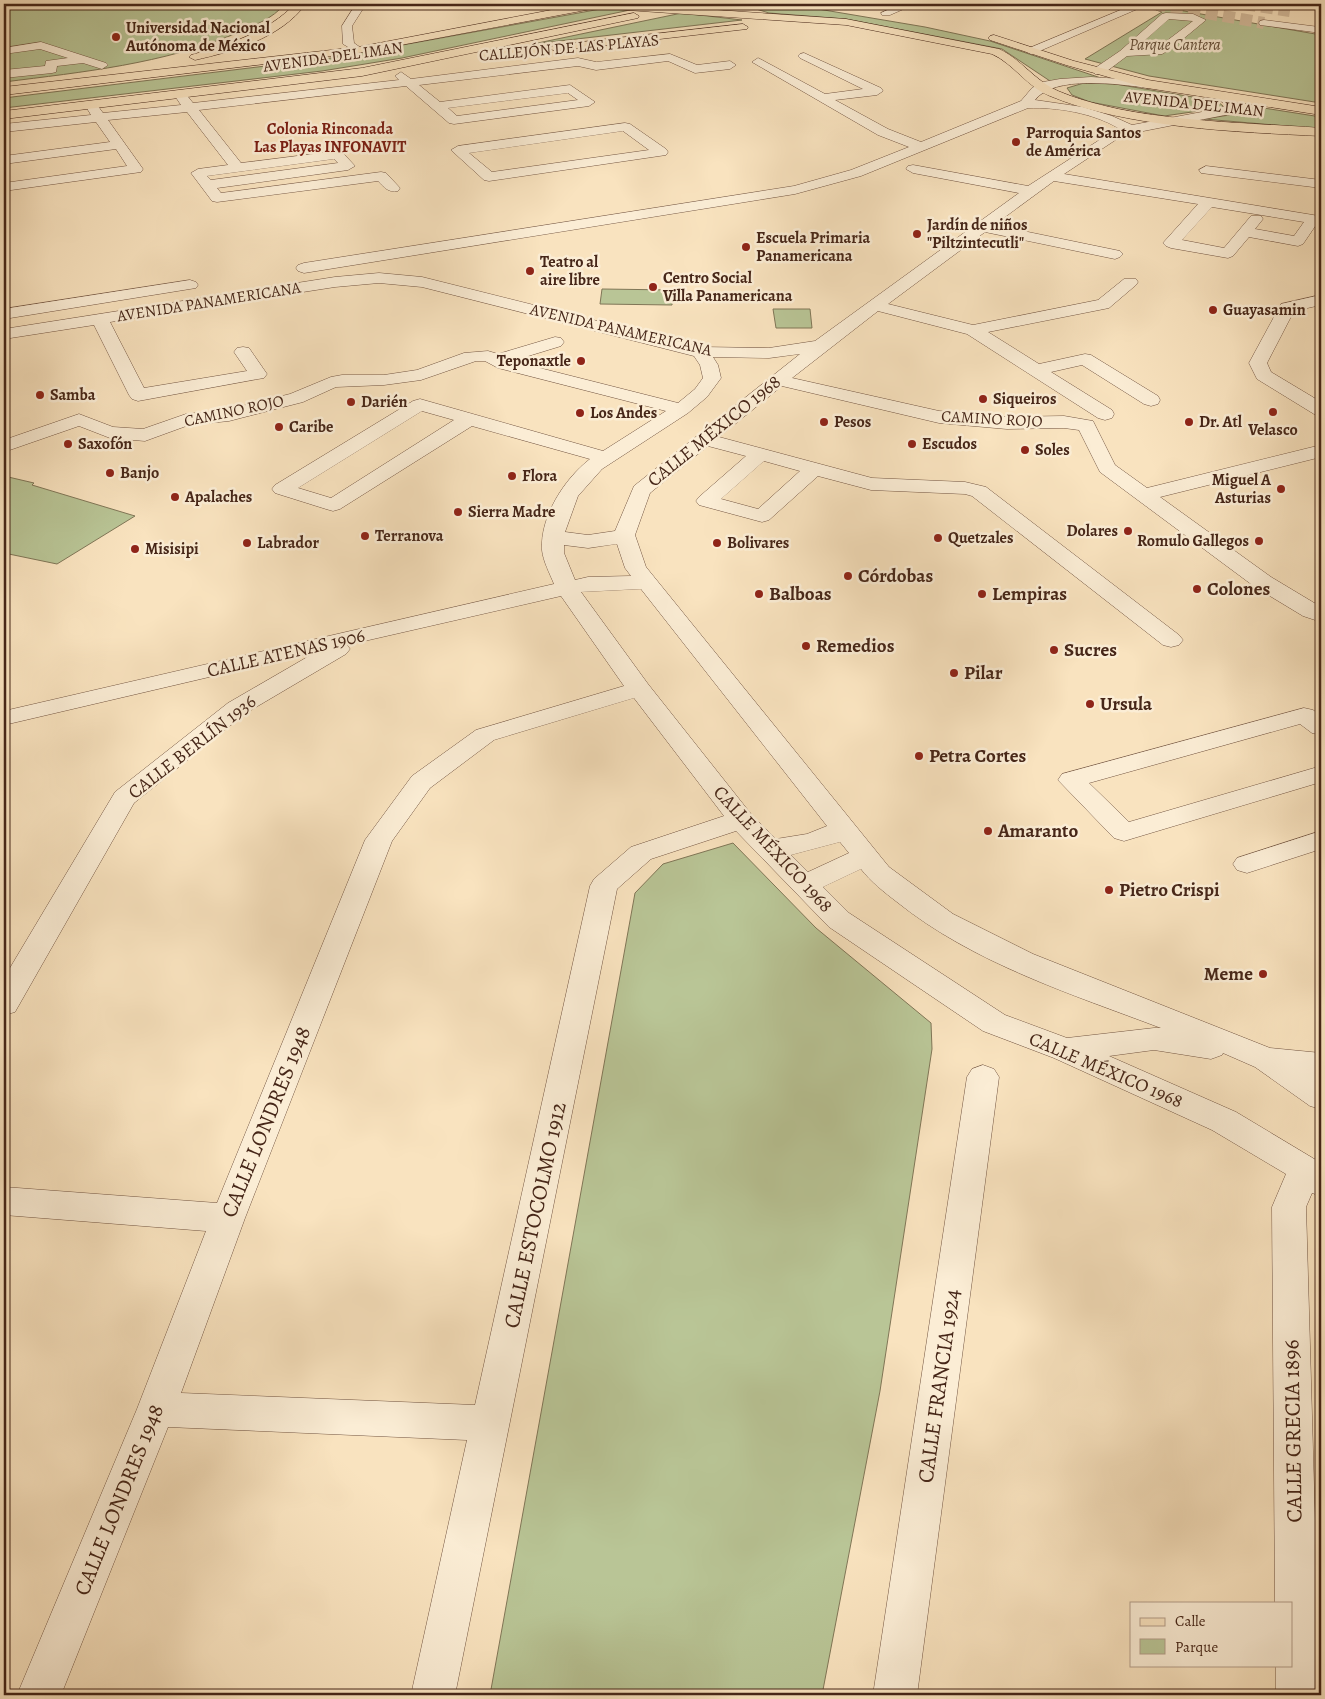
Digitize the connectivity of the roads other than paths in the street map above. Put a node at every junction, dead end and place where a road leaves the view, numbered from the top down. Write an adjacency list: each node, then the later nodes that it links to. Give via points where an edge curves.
1 (301, 4): 35 (main road, via 276,27 247,40 159,66)
2 (361, 4): 19 (street, via 347,26 349,44)
3 (588, 4): 4 (main road)
4 (598, 4): 9 (main road, AVENIDA DEL IMAN); 10 (main road, AVENIDA DEL IMAN)
5 (688, 4): 9 (main road, AVENIDA DEL IMAN)
6 (722, 4): 12 (main road)
7 (910, 4): 11 (street)
8 (1144, 4): 22 (street)
9 (664, 9): 12 (main road, AVENIDA DEL IMAN); 27 (main road, AVENIDA DEL IMAN)
10 (542, 10): 19 (main road, AVENIDA DEL IMAN)
11 (882, 13): 13 (main road)
12 (760, 15): 16 (main road, AVENIDA DEL IMAN)
13 (913, 18)
14 (1312, 18): 17 (street, via 1299,22 1304,27)
15 (1264, 23): 17 (street)
16 (866, 26): 20 (main road, via 753,26); 37 (main road, AVENIDA DEL IMAN, via 995,51 1010,58)
17 (1320, 30)
18 (985, 35): 22 (main road, AVENIDA DEL IMAN)
19 (358, 50): 35 (main road, AVENIDA DEL IMAN)
20 (546, 50)
21 (4, 51): 26 (street, via 41,45)
22 (1031, 51): 32 (main road, AVENIDA DEL IMAN)
23 (516, 52): 27 (main road)
24 (1124, 53): 24 (street, via 1158,52 1201,20 1166,16); 32 (street)
25 (804, 56): 41 (street, via 877,91)
26 (84, 60): 29 (street); 33 (street, via 50,63 52,69)
27 (416, 62): 31 (main road, AVENIDA DEL IMAN)
28 (758, 62): 41 (street)
29 (102, 65)
30 (730, 65): 34 (street, CALLEJÓN DE LAS PLAYAS, via 694,69 670,57 596,66 578,62)
31 (391, 67): 34 (street); 39 (main road, AVENIDA DEL IMAN)
32 (1099, 71): 36 (main road, AVENIDA DEL IMAN)
33 (4, 74)
34 (409, 82): 44 (street, via 454,120); 45 (street, CALLEJÓN DE LAS PLAYAS)
35 (67, 84): 38 (main road, AVENIDA DEL IMAN)
36 (1147, 84): 37 (street, via 1094,80); 40 (main road, AVENIDA DEL IMAN)
37 (1039, 88): 42 (street, AVENIDA PANAMERICANA); 50 (main road, AVENIDA DEL IMAN, via 1093,106)
38 (4, 91)
39 (180, 94): 43 (main road, AVENIDA DEL IMAN); 45 (street)
40 (1218, 96): 46 (main road, AVENIDA DEL IMAN); 50 (street, AVENIDA PANAMERICANA, via 1230,100 1233,107)
41 (824, 98): 57 (street, via 883,132)
42 (1026, 104): 53 (street, via 1045,103 1117,121); 57 (street, AVENIDA PANAMERICANA)
43 (90, 105): 47 (main road, AVENIDA DEL IMAN); 48 (street)
44 (592, 105)
45 (190, 107): 48 (street, CALLEJÓN DE LAS PLAYAS); 63 (street)
46 (1321, 112)
47 (4, 115)
48 (100, 117): 52 (street, CALLEJÓN DE LAS PLAYAS); 58 (street)
49 (611, 117): 51 (street)
50 (1175, 121): 53 (street, AVENIDA PANAMERICANA); 54 (main road, AVENIDA DEL IMAN)
51 (625, 127): 55 (street); 61 (street, via 458,150)
52 (4, 128)
53 (1129, 129): 68 (street, AVENIDA PANAMERICANA, via 1119,132)
54 (1321, 132)
55 (644, 141): 56 (street); 61 (street, via 661,152 489,177)
56 (626, 143)
57 (923, 146): 80 (street, AVENIDA PANAMERICANA, via 856,173 795,190)
58 (123, 150): 59 (street); 66 (street); 71 (street, via 136,169)
59 (4, 160)
60 (493, 162): 61 (street)
61 (475, 164)
62 (360, 165): 63 (street, via 338,154); 67 (street); 70 (street)
63 (238, 168): 70 (street, via 198,173)
64 (913, 169): 72 (street)
65 (1206, 170): 69 (street)
66 (4, 172)
67 (381, 176): 73 (street); 75 (street, via 393,188)
68 (1051, 176): 72 (street, AVENIDA PANAMERICANA); 74 (street)
69 (1321, 184)
70 (208, 185): 73 (street)
71 (4, 187)
72 (1031, 191): 78 (street, AVENIDA PANAMERICANA)
73 (217, 198): 76 (street)
74 (1208, 202): 77 (street); 79 (street, via 1171,243 1228,253)
75 (256, 207)
76 (226, 211)
77 (1262, 211): 79 (street); 79 (street, via 1313,219 1298,241)
78 (982, 226): 81 (street); 89 (street, AVENIDA PANAMERICANA)
79 (1245, 232)
80 (467, 240): 82 (street, AVENIDA PANAMERICANA); 87 (street, via 436,253 427,267 434,280)
81 (1115, 254)
82 (319, 265): 83 (street, AVENIDA PANAMERICANA); 84 (street, via 336,272)
83 (291, 270)
84 (335, 282): 87 (street, AVENIDA PANAMERICANA, via 394,278); 91 (street, AVENIDA PANAMERICANA)
85 (1130, 282): 92 (street, via 1103,304)
86 (206, 283): 90 (street, AVENIDA PANAMERICANA)
87 (450, 289): 97 (street, AVENIDA PANAMERICANA)
88 (1321, 300): 102 (street, via 1287,308 1258,363 1263,375)
89 (874, 306): 92 (street); 95 (street, AVENIDA PANAMERICANA)
90 (4, 314)
91 (100, 319): 93 (street, AVENIDA PANAMERICANA); 96 (street, via 138,396 258,374)
92 (973, 330): 99 (street)
93 (4, 334)
94 (556, 342): 98 (street, CAMINO ROJO)
95 (820, 346): 97 (street, AVENIDA PANAMERICANA, via 768,353); 100 (street, CALLE MÉXICO 1968)
96 (243, 352)
97 (701, 352): 103 (street, CALLE MÉXICO 1968, via 712,378 701,393)
98 (496, 360): 103 (street, CAMINO ROJO); 107 (street, CAMINO ROJO, via 476,356 421,376 330,382 296,398 229,415 186,420 145,435 110,432 79,420)
99 (1036, 370): 101 (street, via 1085,359); 104 (street)
100 (778, 380): 106 (street, CALLE MÉXICO 1968); 112 (street, CAMINO ROJO, via 939,418 1086,425 1107,468)
101 (1151, 400)
102 (1321, 410)
103 (678, 412): 106 (street, via 706,414 717,419); 110 (street, CALLE MÉXICO 1968)
104 (1105, 414)
105 (469, 419): 105 (street, via 420,406 282,489 333,505); 110 (street)
106 (712, 432): 109 (street); 114 (street, CALLE MÉXICO 1968, via 641,490)
107 (4, 446)
108 (1321, 451): 112 (street)
109 (761, 454): 111 (street); 111 (street, via 706,500 762,516)
110 (607, 458): 113 (street, CALLE MÉXICO 1968, via 595,465 568,494)
111 (814, 469): 119 (street, via 871,484 979,491)
112 (1144, 495): 117 (street, CAMINO ROJO, via 1263,582)
113 (553, 535): 114 (street, via 579,541 606,540); 116 (street, CALLE MÉXICO 1968, via 553,553)
114 (624, 535): 115 (street, via 636,568)
115 (646, 582): 116 (street, CALLE ATENAS 1906, via 609,582); 125 (street)
116 (567, 588): 118 (street, CALLE ATENAS 1906); 120 (street, CALLE MÉXICO 1968)
117 (1321, 614)
118 (361, 636): 121 (street, CALLE ATENAS 1906); 131 (street, CALLE BERLÍN 1936, via 237,708 124,798)
119 (1171, 640)
120 (639, 689): 124 (street, CALLE MÉXICO 1968); 139 (street, CALLE LONDRES 1948, via 484,736 421,782 379,840)
121 (4, 718)
122 (1321, 728): 123 (street, via 1304,715 1070,780 1124,832)
123 (1321, 774)
124 (741, 820): 127 (street, CALLE MÉXICO 1968); 141 (street, CALLE ESTOCOLMO 1912, via 641,853 604,886)
125 (844, 829): 127 (street, via 807,844); 128 (street)
126 (1321, 840): 129 (street)
127 (770, 849): 130 (street, CALLE MÉXICO 1968)
128 (867, 858): 130 (street, via 843,864); 133 (street, via 879,873 915,902 952,926 1034,966)
129 (1247, 864)
130 (807, 885): 132 (street, CALLE MÉXICO 1968, via 839,920 994,1024)
131 (5, 1001)
132 (1066, 1050): 133 (street, via 1154,1039); 137 (street, CALLE MÉXICO 1968, via 1224,1121)
133 (1266, 1059): 134 (street); 136 (street)
134 (1321, 1065)
135 (983, 1076): 144 (street, CALLE FRANCIA 1924)
136 (1321, 1097)
137 (1313, 1175): 145 (street, CALLE GRECIA 1896, via 1288,1207)
138 (4, 1201): 139 (street)
139 (228, 1218): 140 (street, CALLE LONDRES 1948)
140 (156, 1409): 141 (street); 142 (street, CALLE LONDRES 1948)
141 (491, 1423): 143 (street, CALLE ESTOCOLMO 1912)
142 (39, 1695)
143 (433, 1695)
144 (896, 1695)
145 (1298, 1695)

